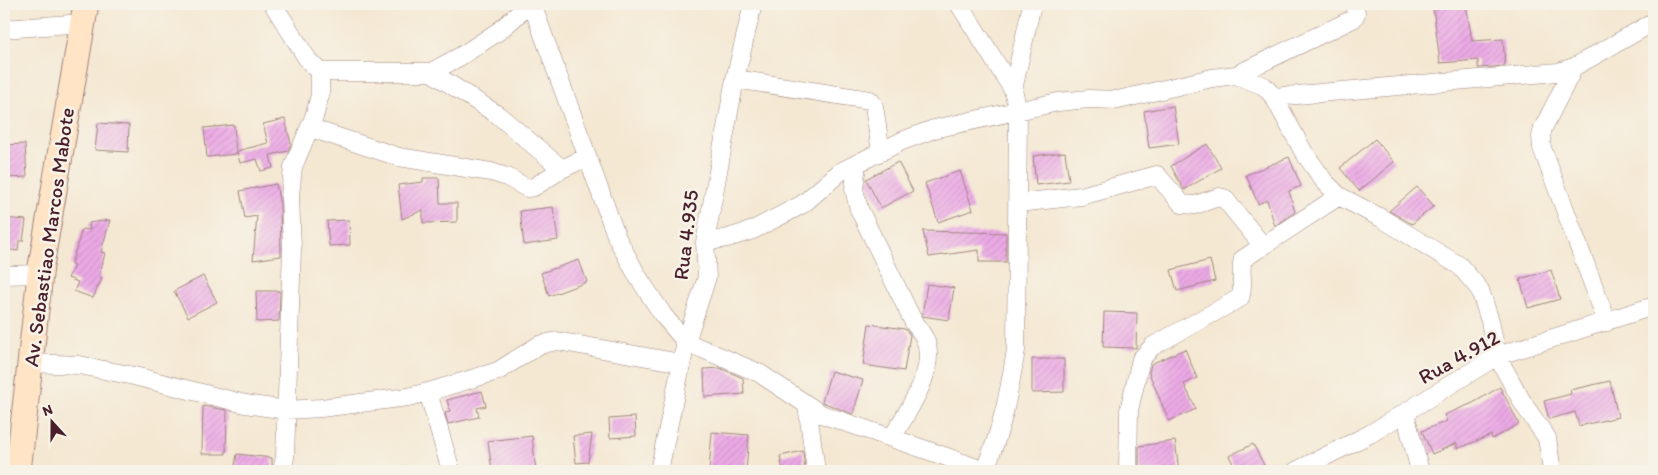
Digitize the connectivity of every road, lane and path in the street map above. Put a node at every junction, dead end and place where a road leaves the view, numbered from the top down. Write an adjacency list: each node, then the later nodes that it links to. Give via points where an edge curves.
1 (273, 4): 11 (street, via 308,60)
2 (531, 4): 12 (street, via 498,31); 20 (street)
3 (752, 4): 14 (street, Rua 4.935)
4 (959, 4): 15 (street)
5 (1032, 4): 15 (street)
6 (1356, 4): 13 (street, via 1353,19)
7 (84, 13): 9 (street); 27 (main road, Av. Sebastiao Marcos Mabote)
8 (1654, 22): 10 (street)
9 (4, 29)
10 (1574, 67): 16 (street, via 1504,78); 30 (street, via 1541,137 1542,148)
11 (320, 72): 12 (street); 18 (street, via 320,95)
12 (431, 72): 22 (street, via 498,115)
13 (1236, 75): 16 (street, via 1264,86); 17 (street, via 1118,100 1058,102)
14 (735, 79): 19 (street, via 870,100 874,106); 25 (street, Rua 4.935)
15 (1013, 90): 17 (street)
16 (1274, 97): 23 (street, via 1303,151)
17 (1018, 110): 19 (street, via 934,129); 24 (street)
18 (310, 128): 22 (street, via 399,157 491,172 526,188 534,187); 37 (street, via 293,167 290,196 292,248)
19 (881, 152): 21 (street)
20 (587, 158): 22 (street); 31 (street, via 617,238 663,315)
21 (857, 164): 25 (street, via 826,182 803,204 753,230); 39 (street, via 854,189 859,209 914,323 925,339 928,352 922,386)
22 (562, 169)
23 (1339, 196): 26 (street); 32 (street, via 1460,266 1480,290)
24 (1018, 203): 26 (street, via 1081,196 1157,176 1182,204 1189,206 1224,198); 45 (street, via 1016,350 998,440)
25 (705, 242): 31 (street, Rua 4.935, via 707,277)
26 (1263, 246): 46 (street, via 1244,259 1240,267 1243,292 1240,298 1154,346 1141,358 1129,410)
27 (40, 274): 28 (street); 33 (main road, Av. Sebastiao Marcos Mabote)
28 (4, 275)
29 (1654, 306): 30 (street, Rua 4.912)
30 (1607, 322): 32 (street, Rua 4.912)
31 (686, 342): 34 (street, Rua 4.935); 36 (street, via 759,373)
32 (1497, 356): 38 (street, Rua 4.912); 49 (street, via 1547,438)
33 (30, 363): 37 (street, via 79,365 245,404); 40 (main road, Av. Sebastiao Marcos Mabote)
34 (681, 363): 35 (street, via 557,341 539,345 498,371); 43 (street, Rua 4.935)
35 (428, 392): 37 (street, via 322,408); 42 (street)
36 (807, 405): 39 (street, via 821,414); 44 (street)
37 (286, 410): 41 (street)
38 (1405, 413): 47 (street, Rua 4.912); 48 (street)
39 (892, 438): 45 (street)
40 (18, 471)
41 (282, 471)
42 (451, 471)
43 (659, 471)
44 (816, 471)
45 (984, 471)
46 (1128, 471)
47 (1296, 471)
48 (1420, 471)
49 (1552, 471)

